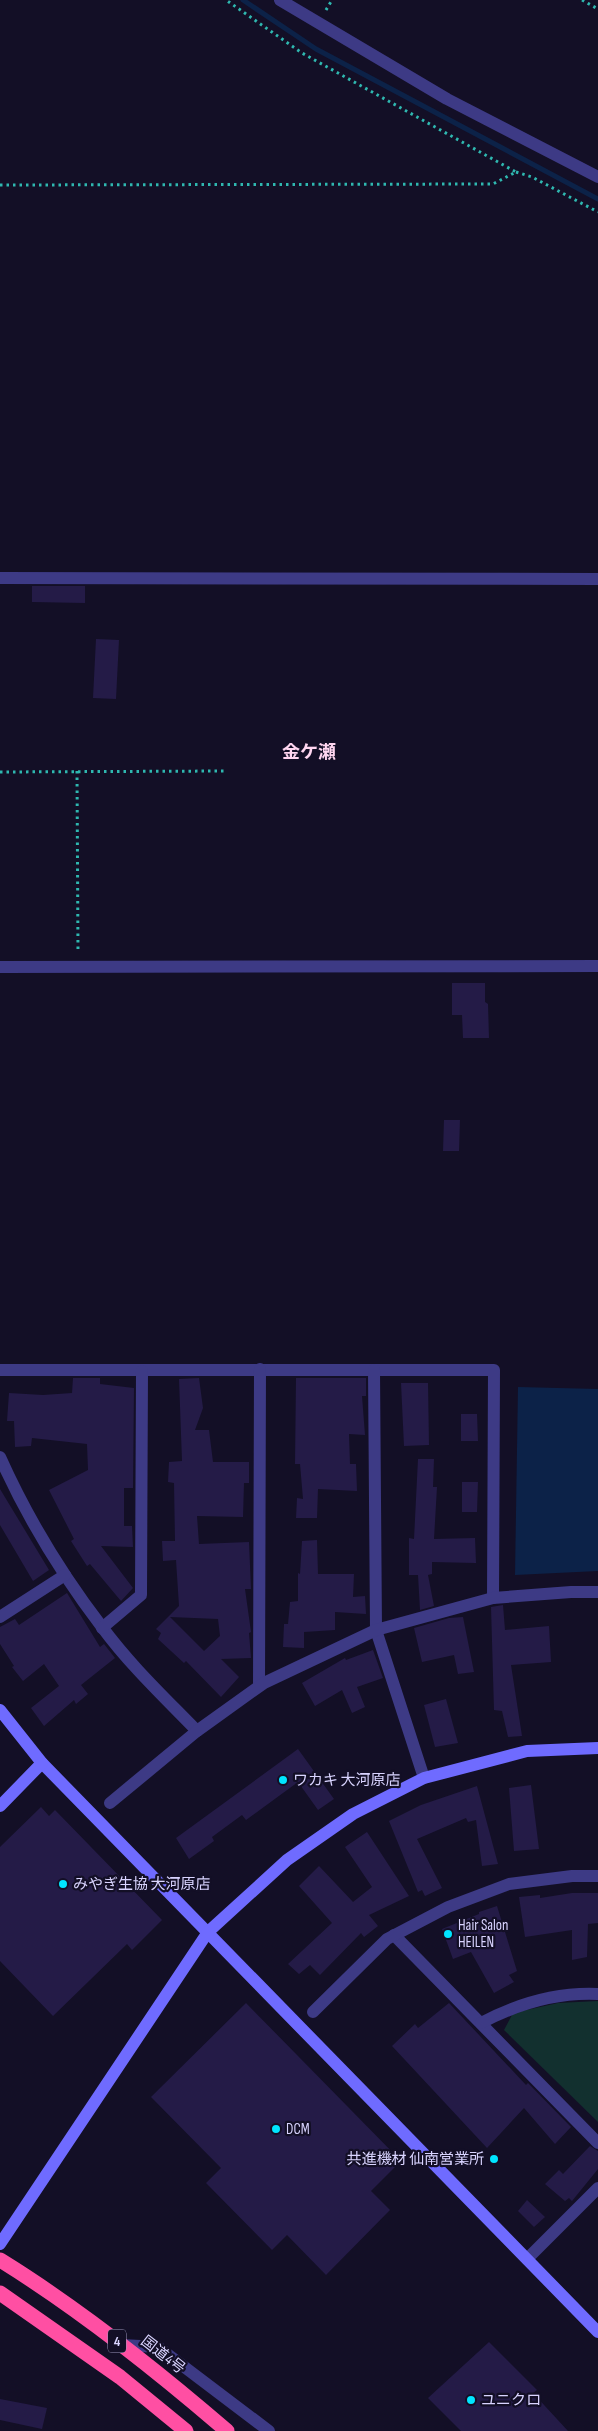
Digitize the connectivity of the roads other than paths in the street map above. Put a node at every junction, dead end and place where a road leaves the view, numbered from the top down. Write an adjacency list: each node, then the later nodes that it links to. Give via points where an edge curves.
1 (280, 0): 2 (street, via 447,99)
2 (598, 177)
3 (0, 578): 4 (street)
4 (598, 579)
5 (598, 966): 6 (street)
6 (0, 967)
7 (0, 1370): 10 (street)
8 (260, 1370): 9 (street); 10 (street); 18 (street)
9 (374, 1370): 14 (street, via 494,1370); 17 (street)
10 (142, 1371): 16 (street, via 140,1595)
11 (0, 1457): 12 (street)
12 (65, 1575): 15 (street); 16 (street)
13 (598, 1592): 14 (street)
14 (493, 1598): 17 (street)
15 (0, 1617)
16 (102, 1628): 20 (street)
17 (376, 1630): 18 (street); 23 (street)
18 (259, 1686): 20 (street)
19 (0, 1710): 22 (street)
20 (197, 1731): 24 (street)
21 (598, 1748): 23 (street, via 527,1752)
22 (42, 1762): 25 (street); 27 (street)
23 (424, 1778): 27 (street, via 353,1814 287,1860)
24 (110, 1803)
25 (0, 1806)
26 (598, 1876): 28 (street, via 509,1884 448,1906)
27 (208, 1932): 34 (street); 35 (street)
28 (394, 1935): 30 (street); 31 (street)
29 (598, 1994): 31 (street, via 542,1998 509,2008)
30 (313, 2012)
31 (481, 2023): 32 (street)
32 (598, 2143)
33 (598, 2188): 35 (street)
34 (0, 2244)
35 (527, 2259): 38 (street)
36 (0, 2260): 39 (highway, 国道4号 / 4, via 32,2279)
37 (0, 2293): 40 (highway, 4, via 120,2377)
38 (598, 2332)
39 (122, 2345): 41 (highway, 国道4号 / 4); 42 (street, via 158,2347)
40 (186, 2431)
41 (227, 2431)
42 (269, 2431)

